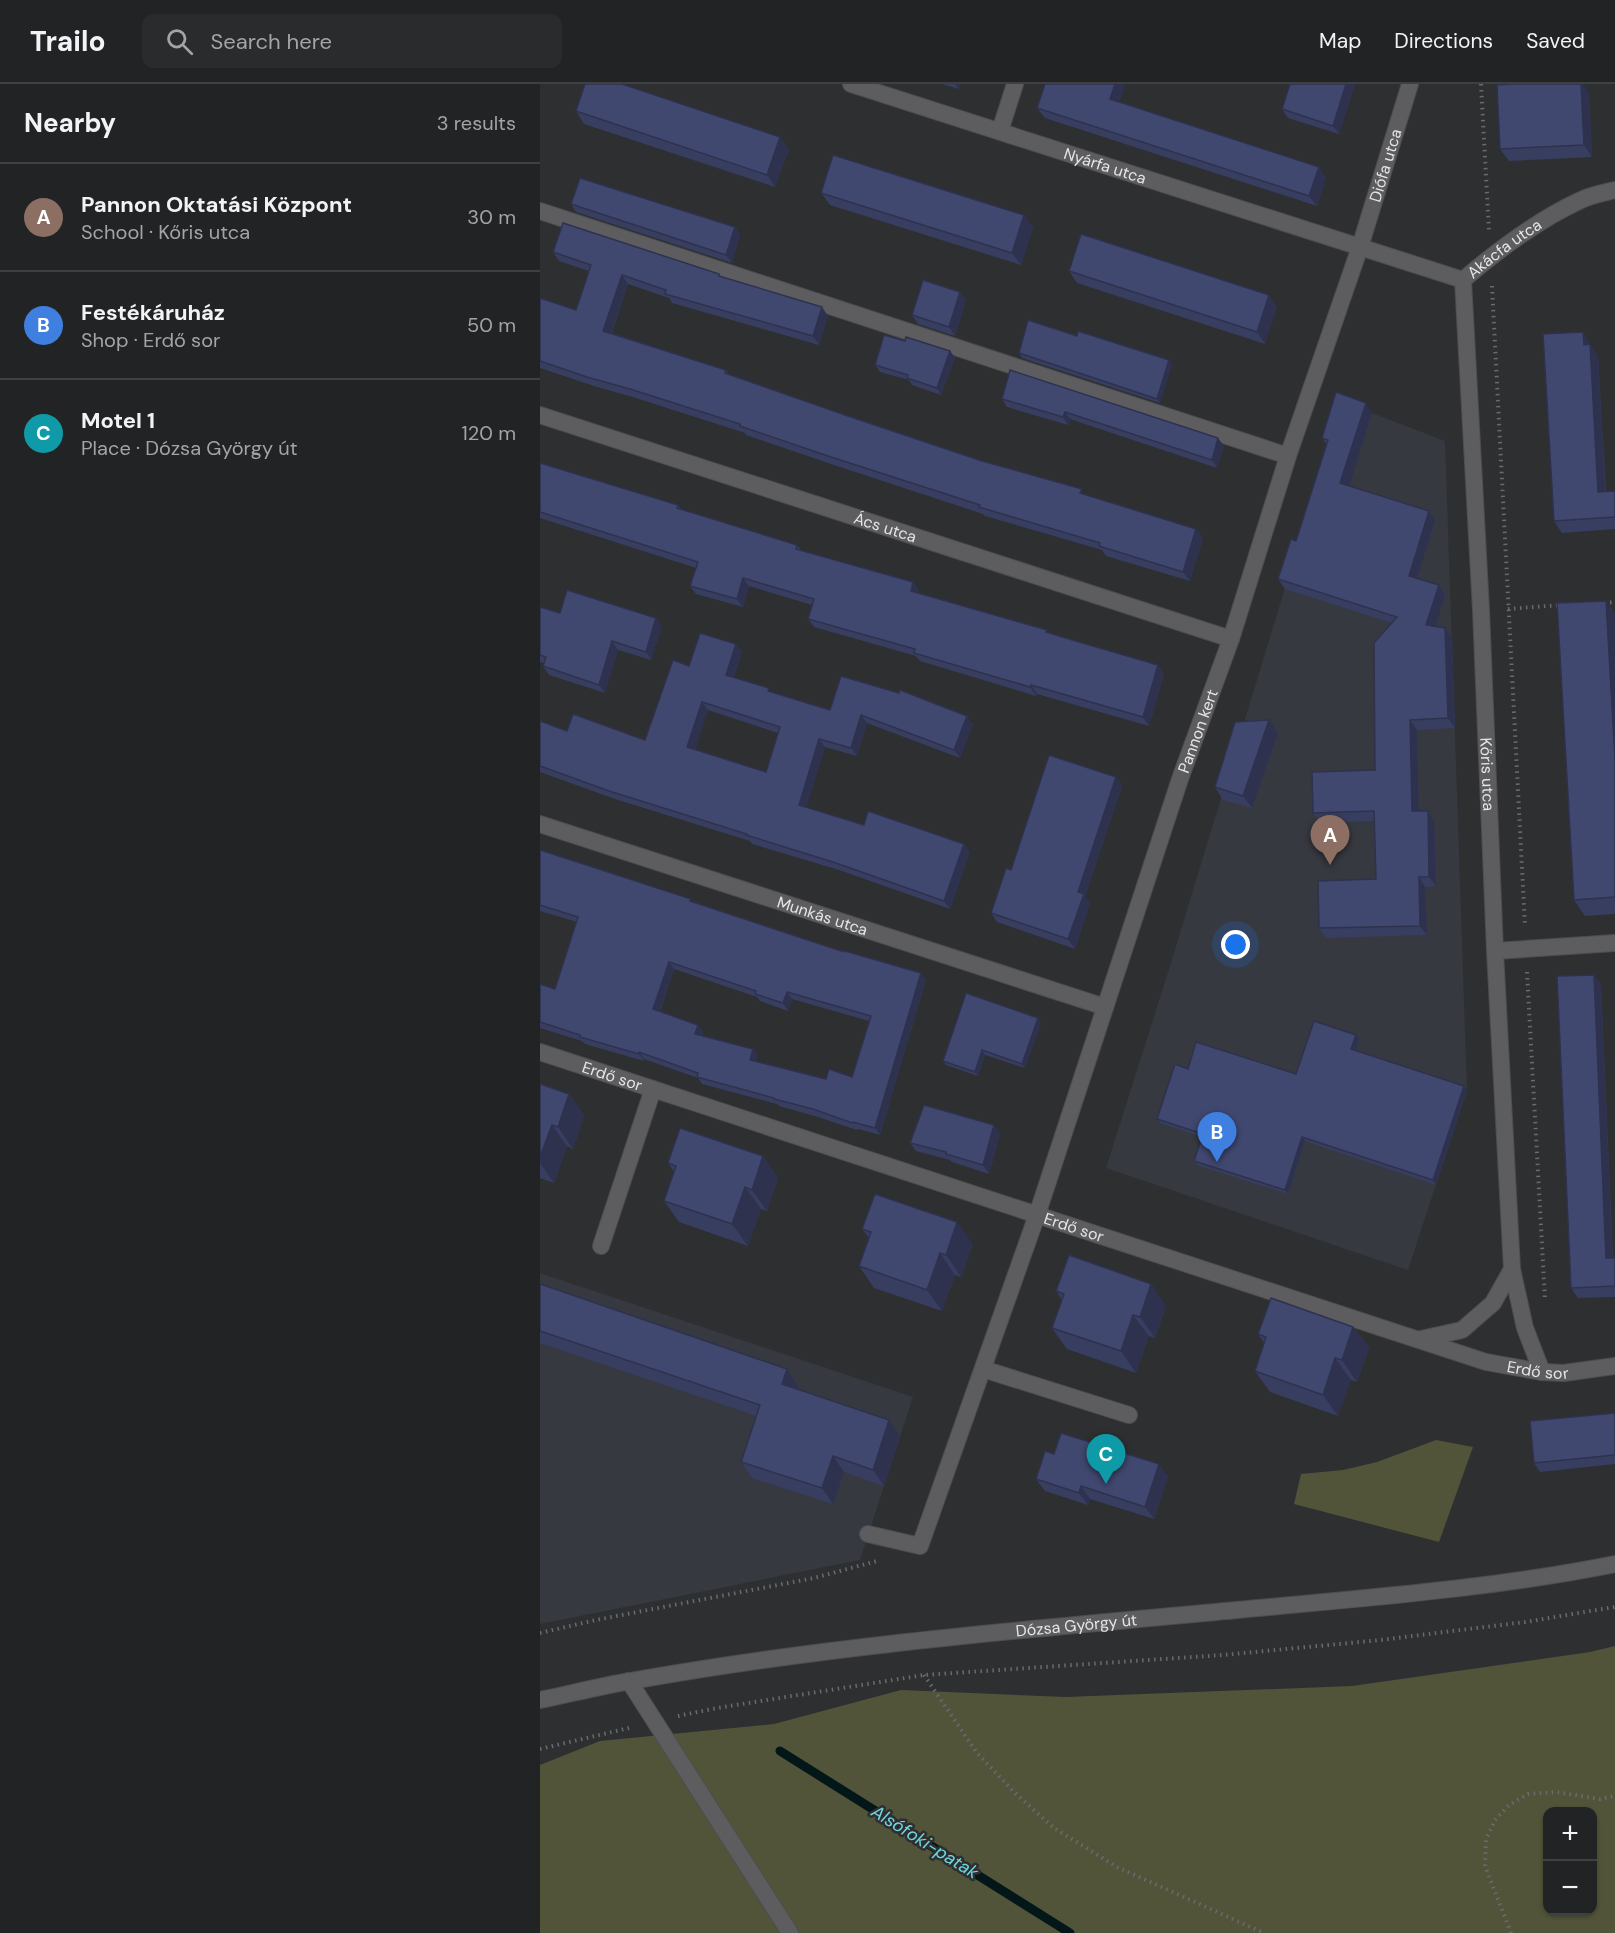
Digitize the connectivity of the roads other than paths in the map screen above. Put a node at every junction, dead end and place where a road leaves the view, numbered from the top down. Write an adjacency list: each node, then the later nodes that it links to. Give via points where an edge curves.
1 (851, 84): 4 (street, Nyárfa utca)
2 (1015, 84): 4 (street)
3 (1410, 84): 7 (street, Diófa utca)
4 (1000, 131): 7 (street, Nyárfa utca)
5 (1615, 190): 8 (street, Akácfa utca, via 1581,200 1542,221)
6 (540, 212): 10 (street)
7 (1360, 247): 8 (street, Akácfa utca); 10 (street, Pannon kert)
8 (1463, 280): 14 (street, Kőris utca)
9 (540, 415): 11 (street, Ács utca)
10 (1288, 456): 11 (street, Pannon kert)
11 (1231, 639): 15 (street, Pannon kert)
12 (540, 824): 15 (street, Munkás utca)
13 (1615, 943): 14 (street)
14 (1495, 951): 20 (street, Kőris utca)
15 (1105, 1006): 18 (street, Pannon kert)
16 (540, 1053): 17 (street, Erdő sor)
17 (652, 1089): 18 (street, Erdő sor); 19 (street)
18 (1037, 1215): 21 (street, Erdő sor); 23 (street, Pannon kert)
19 (601, 1246)
20 (1512, 1269): 21 (street, via 1493,1303 1462,1330); 24 (street, Kőris utca, via 1524,1328)
21 (1420, 1340): 24 (street, Erdő sor, via 1486,1362)
22 (1615, 1366): 24 (street, Erdő sor)
23 (983, 1369): 25 (street); 26 (street, Pannon kert, via 920,1546)
24 (1542, 1372)
25 (1129, 1415)
26 (868, 1534)
27 (1615, 1564): 28 (street, Dózsa György út, via 1440,1591 940,1638)
28 (629, 1681): 29 (street, Dózsa György út); 30 (street)
29 (540, 1700)
30 (790, 1933)

